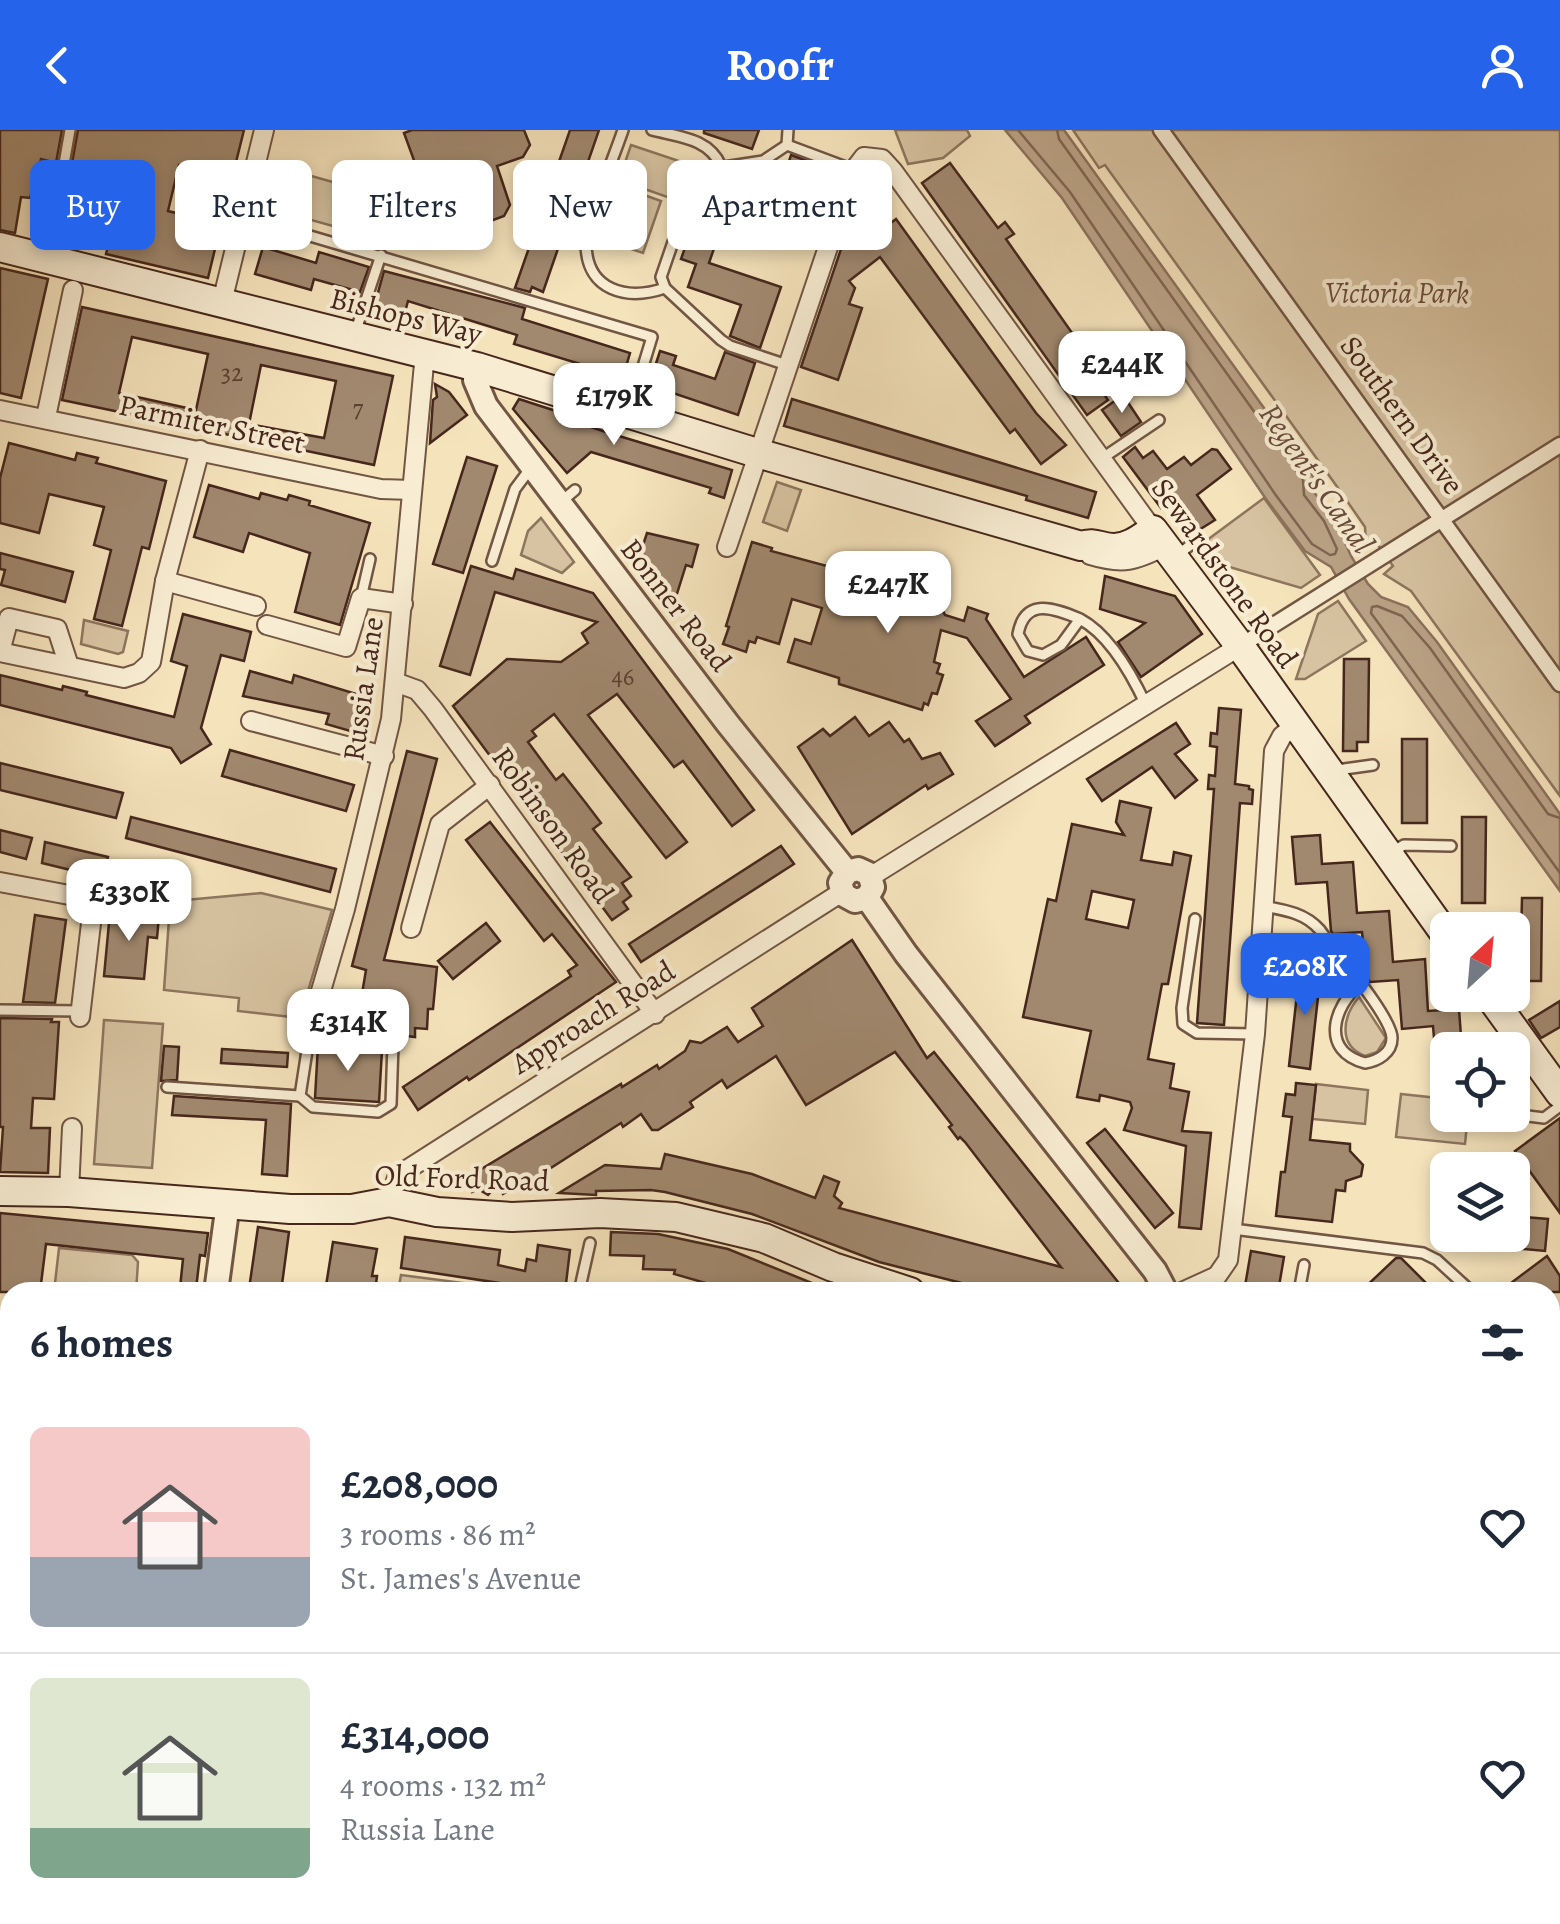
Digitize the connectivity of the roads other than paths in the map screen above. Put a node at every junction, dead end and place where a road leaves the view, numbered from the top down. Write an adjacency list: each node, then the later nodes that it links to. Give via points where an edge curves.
1 (70, 130): 16 (lane)
2 (264, 130): 20 (street)
3 (623, 130): 18 (lane, via 586,241 590,264 614,291 645,295)
4 (652, 130): 8 (lane, via 704,144)
5 (788, 130): 7 (lane)
6 (1161, 130): 35 (street, Southern Drive)
7 (788, 144): 9 (lane); 10 (lane)
8 (718, 160)
9 (764, 160)
10 (829, 160)
11 (892, 169): 32 (street, Sewardstone Road)
12 (312, 235): 17 (lane)
13 (0, 247): 16 (main road, Bishops Way)
14 (668, 250): 18 (lane)
15 (827, 250): 23 (street)
16 (36, 254): 20 (main road, Bishops Way)
17 (381, 255): 21 (lane); 26 (lane, via 652,337)
18 (664, 288): 23 (lane, via 730,346)
19 (73, 290): 27 (street)
20 (222, 302): 21 (main road, Bishops Way)
21 (354, 336): 22 (main road, Bishops Way)
22 (424, 353): 24 (main road, Bishops Way); 34 (street, Russia Lane)
23 (788, 365): 31 (street)
24 (477, 367): 26 (main road, Bishops Way); 33 (street, Bonner Road, via 477,389)
25 (0, 410): 27 (street, Parmiter Street)
26 (628, 414): 31 (main road, Bishops Way)
27 (46, 417): 30 (street, Parmiter Street)
28 (1159, 420): 32 (lane)
29 (1560, 444): 35 (street)
30 (200, 450): 34 (street, Parmiter Street); 40 (street)
31 (757, 453): 36 (main road, Bishops Way, via 1081,546); 37 (street)
32 (1101, 460): 36 (street, Sewardstone Road)
33 (532, 467): 39 (lane, via 515,489); 60 (street, Bonner Road, via 567,496 723,716)
34 (412, 490): 42 (street, Russia Lane)
35 (1443, 519): 46 (street); 49 (street, Southern Drive)
36 (1172, 543): 46 (main road, Sewardstone Road)
37 (726, 547)
38 (370, 559): 41 (lane)
39 (492, 561)
40 (165, 582): 43 (street); 47 (street, via 151,662 139,673 124,678)
41 (361, 598): 42 (street); 45 (street, via 346,647)
42 (403, 604): 48 (street, Russia Lane)
43 (256, 606)
44 (1080, 618): 44 (lane, via 1036,608 1018,634 1028,651 1043,655 1061,646); 50 (lane, via 1105,639)
45 (268, 625)
46 (1240, 646): 50 (street, Approach Road); 52 (main road, Sewardstone Road)
47 (68, 666)
48 (395, 682): 53 (street, Russia Lane); 56 (street, Robinson Road, via 417,690)
49 (1560, 684)
50 (1146, 705): 60 (street, Approach Road)
51 (251, 721): 53 (street)
52 (1295, 725): 55 (main road, Sewardstone Road); 61 (street, via 1274,751)
53 (384, 756): 70 (street, Russia Lane)
54 (1373, 764): 55 (lane)
55 (1330, 774): 58 (main road, Sewardstone Road)
56 (490, 785): 64 (street, via 440,824); 69 (street, Robinson Road)
57 (1451, 846): 58 (lane, via 1404,845)
58 (1388, 855): 62 (main road, Sewardstone Road)
59 (0, 882): 68 (street, via 90,903)
60 (856, 885): 69 (street, Approach Road); 88 (street, Bonner Road)
61 (1264, 906): 65 (lane, via 1312,922); 71 (street)
62 (1430, 913)
63 (1195, 919): 71 (lane, via 1183,1024 1197,1033)
64 (412, 928)
65 (1360, 984): 65 (lane, via 1392,1035 1374,1062 1345,1054 1335,1032 1339,1011)
66 (0, 1010): 68 (lane)
67 (1503, 1012): 72 (main road)
68 (81, 1014)
69 (655, 1014): 80 (street, Approach Road, via 408,1169 396,1178)
70 (311, 1025): 74 (lane); 74 (lane, via 393,1044 391,1104 378,1112 314,1107)
71 (1255, 1034): 82 (street)
72 (1555, 1077)
73 (168, 1087): 74 (lane)
74 (300, 1096)
75 (1560, 1106): 76 (lane, via 1544,1118)
76 (1530, 1116)
77 (72, 1128): 79 (street)
78 (0, 1191): 79 (main road, Old Ford Road)
79 (69, 1192): 81 (main road, Old Ford Road)
80 (389, 1202): 81 (main road, Old Ford Road, via 352,1209); 87 (main road, Old Ford Road, via 512,1217 676,1217 764,1238)
81 (228, 1203): 85 (street)
82 (1233, 1229): 89 (street, via 1228,1260); 91 (lane, via 1422,1253)
83 (590, 1243): 86 (lane)
84 (1304, 1265): 90 (lane)
85 (217, 1282)
86 (581, 1282)
87 (855, 1282)
88 (1162, 1282)
89 (1208, 1282)
90 (1301, 1282)
91 (1465, 1282)

